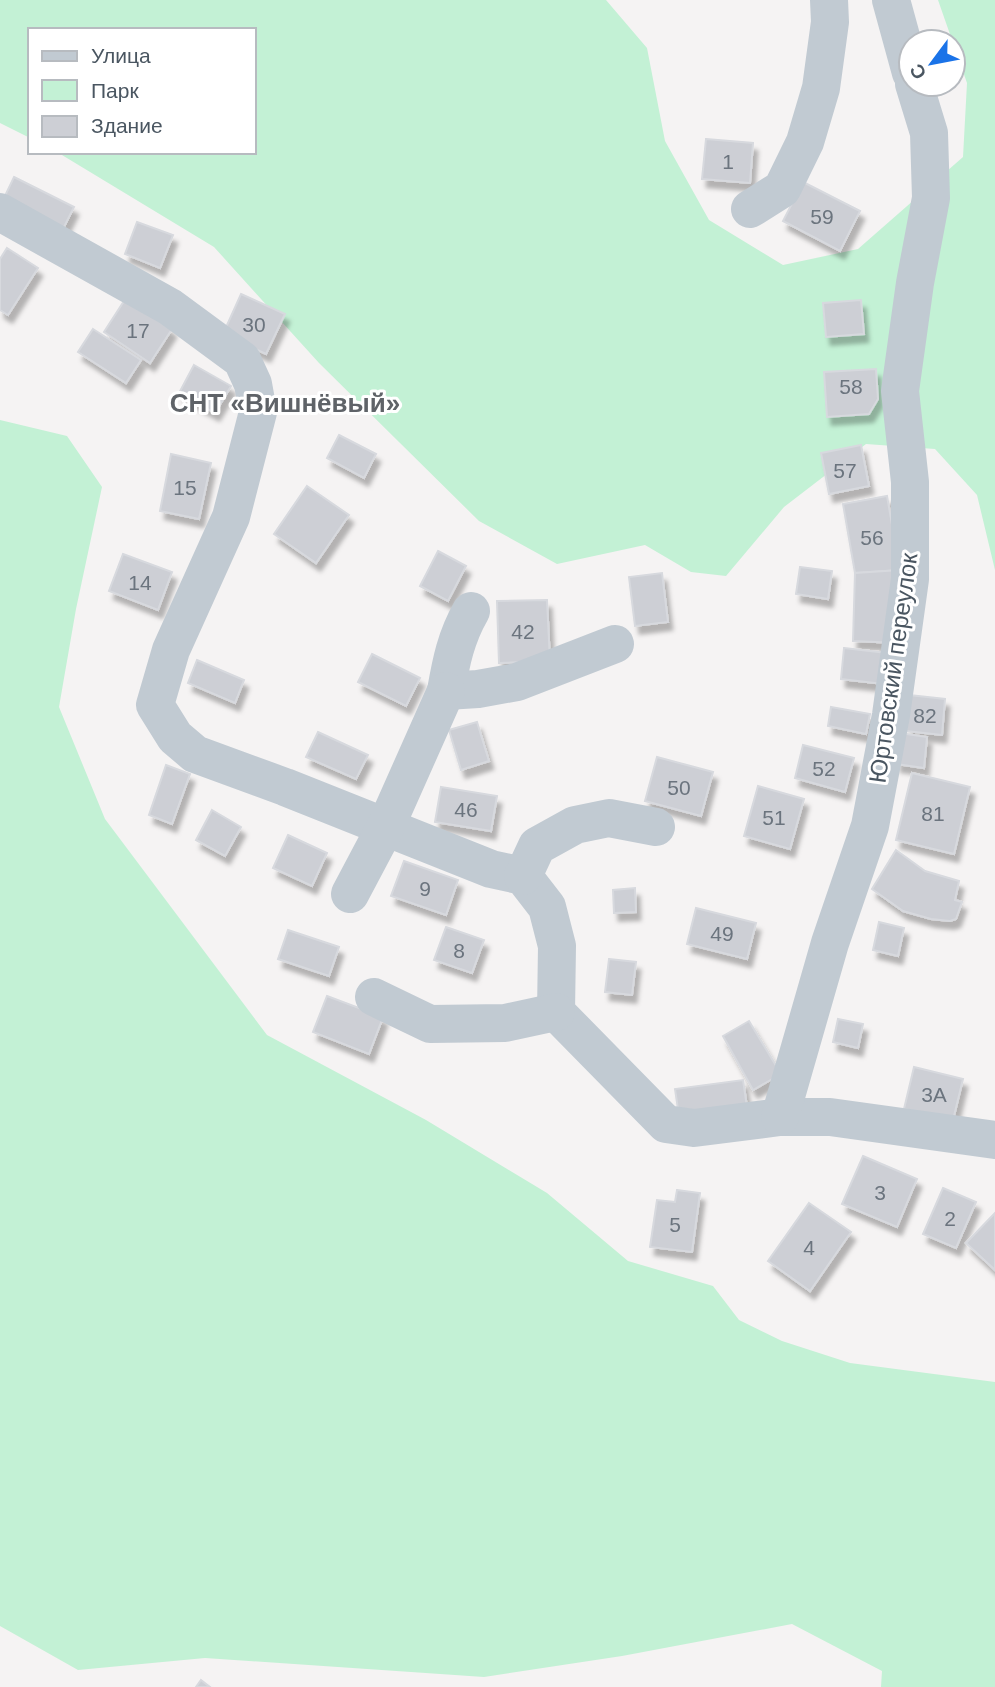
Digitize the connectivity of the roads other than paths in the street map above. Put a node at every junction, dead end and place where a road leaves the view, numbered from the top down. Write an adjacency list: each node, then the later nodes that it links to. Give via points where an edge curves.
1 (829, 0): 5 (street, via 821,88 806,142 782,189)
2 (891, 0): 3 (street)
3 (899, 28)
4 (918, 98): 16 (street, Юртовский переулок, via 929,133 931,198 900,391 910,482 910,579 870,826 830,943)
5 (750, 209)
6 (0, 212): 10 (street, via 170,307 242,360 253,384 258,412 231,517 171,650 155,705 175,737 195,754)
7 (471, 611): 9 (street, via 459,632)
8 (615, 644): 9 (street, via 517,682)
9 (446, 691): 10 (street)
10 (386, 827): 12 (street, via 491,869); 13 (street)
11 (656, 827): 12 (street, via 610,818 575,825 537,846)
12 (523, 876): 15 (street, via 547,907 554,933)
13 (350, 894)
14 (374, 997): 15 (street, via 430,1024 505,1023)
15 (556, 1012): 16 (street, via 666,1124 694,1128)
16 (780, 1117): 17 (street, via 830,1117)
17 (995, 1140)

